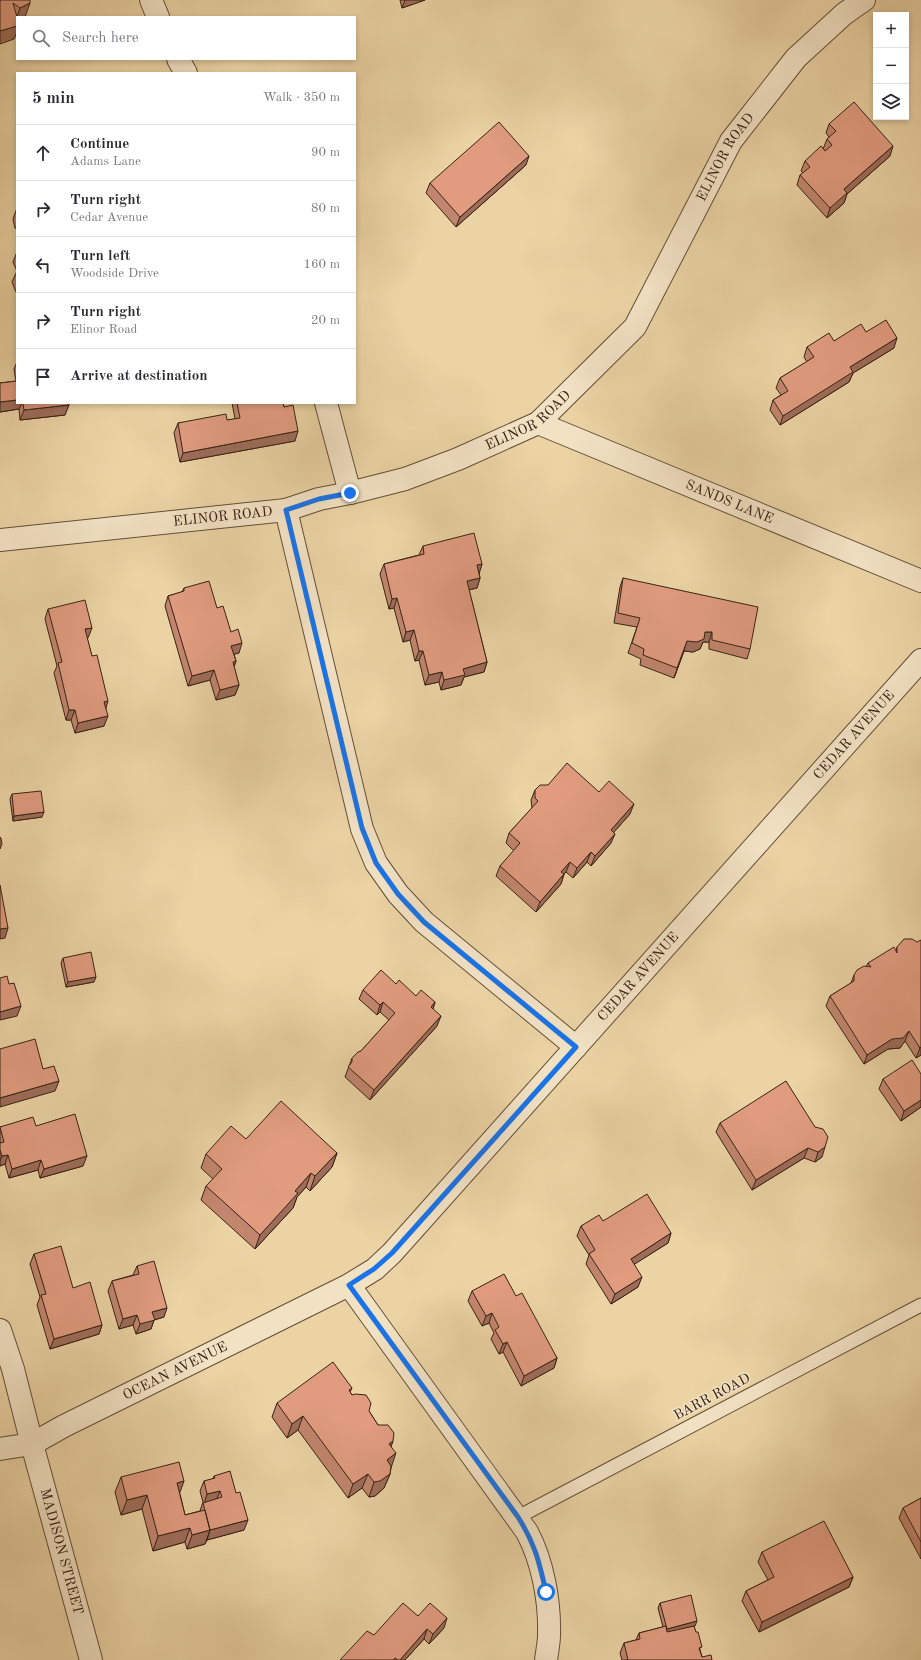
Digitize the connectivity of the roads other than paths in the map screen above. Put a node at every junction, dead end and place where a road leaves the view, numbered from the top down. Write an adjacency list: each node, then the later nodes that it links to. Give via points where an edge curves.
1 (151, 0): 3 (street)
2 (864, 0): 7 (street, ELINOR ROAD, via 844,14 796,58 731,141 635,327)
3 (158, 16)
4 (179, 60): 5 (street)
5 (185, 72)
6 (326, 404): 8 (street)
7 (538, 423): 8 (street, ELINOR ROAD, via 458,459 405,479); 11 (street, SANDS LANE)
8 (350, 493): 9 (street, ELINOR ROAD, via 319,499)
9 (286, 510): 10 (street, ELINOR ROAD); 13 (street, via 362,828 376,863 398,894 424,922)
10 (0, 540)
11 (921, 581)
12 (921, 660): 13 (street, CEDAR AVENUE)
13 (576, 1047): 14 (street, CEDAR AVENUE, via 392,1253 374,1269)
14 (349, 1285): 17 (street, OCEAN AVENUE); 19 (street)
15 (921, 1305): 19 (lane, BARR ROAD)
16 (0, 1330): 17 (street, MADISON STREET)
17 (32, 1444): 18 (street, OCEAN AVENUE); 20 (street, MADISON STREET)
18 (0, 1449)
19 (518, 1517): 21 (street, via 538,1556 546,1592 549,1635)
20 (91, 1660)
21 (546, 1660)

